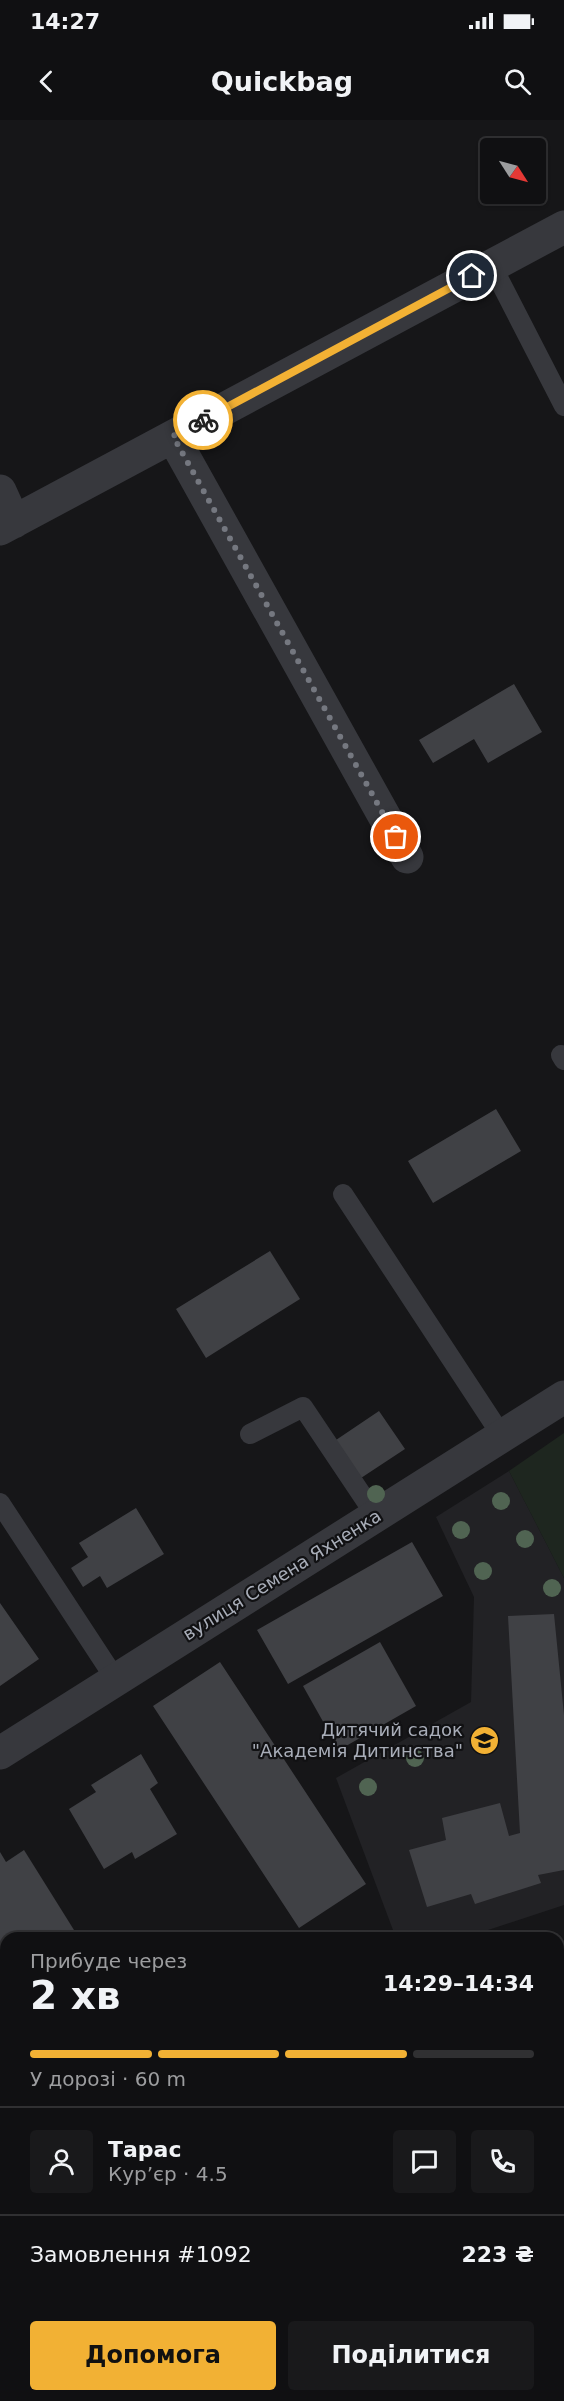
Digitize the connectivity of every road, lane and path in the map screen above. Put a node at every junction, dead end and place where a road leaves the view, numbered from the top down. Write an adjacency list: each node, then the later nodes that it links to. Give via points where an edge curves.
1 (564, 227): 2 (street)
2 (492, 266): 3 (lane); 4 (street)
3 (564, 406)
4 (173, 436): 6 (street); 7 (street)
5 (0, 491): 6 (street)
6 (7, 525)
7 (407, 857)
8 (343, 1194): 11 (lane)
9 (564, 1398): 11 (street, вулиця Семена Яхненка)
10 (250, 1434): 13 (lane, via 303,1407)
11 (502, 1436): 13 (street, вулиця Семена Яхненка)
12 (0, 1503): 14 (lane)
13 (376, 1516): 14 (street, вулиця Семена Яхненка)
14 (116, 1680): 15 (street, вулиця Семена Яхненка)
15 (0, 1753)

